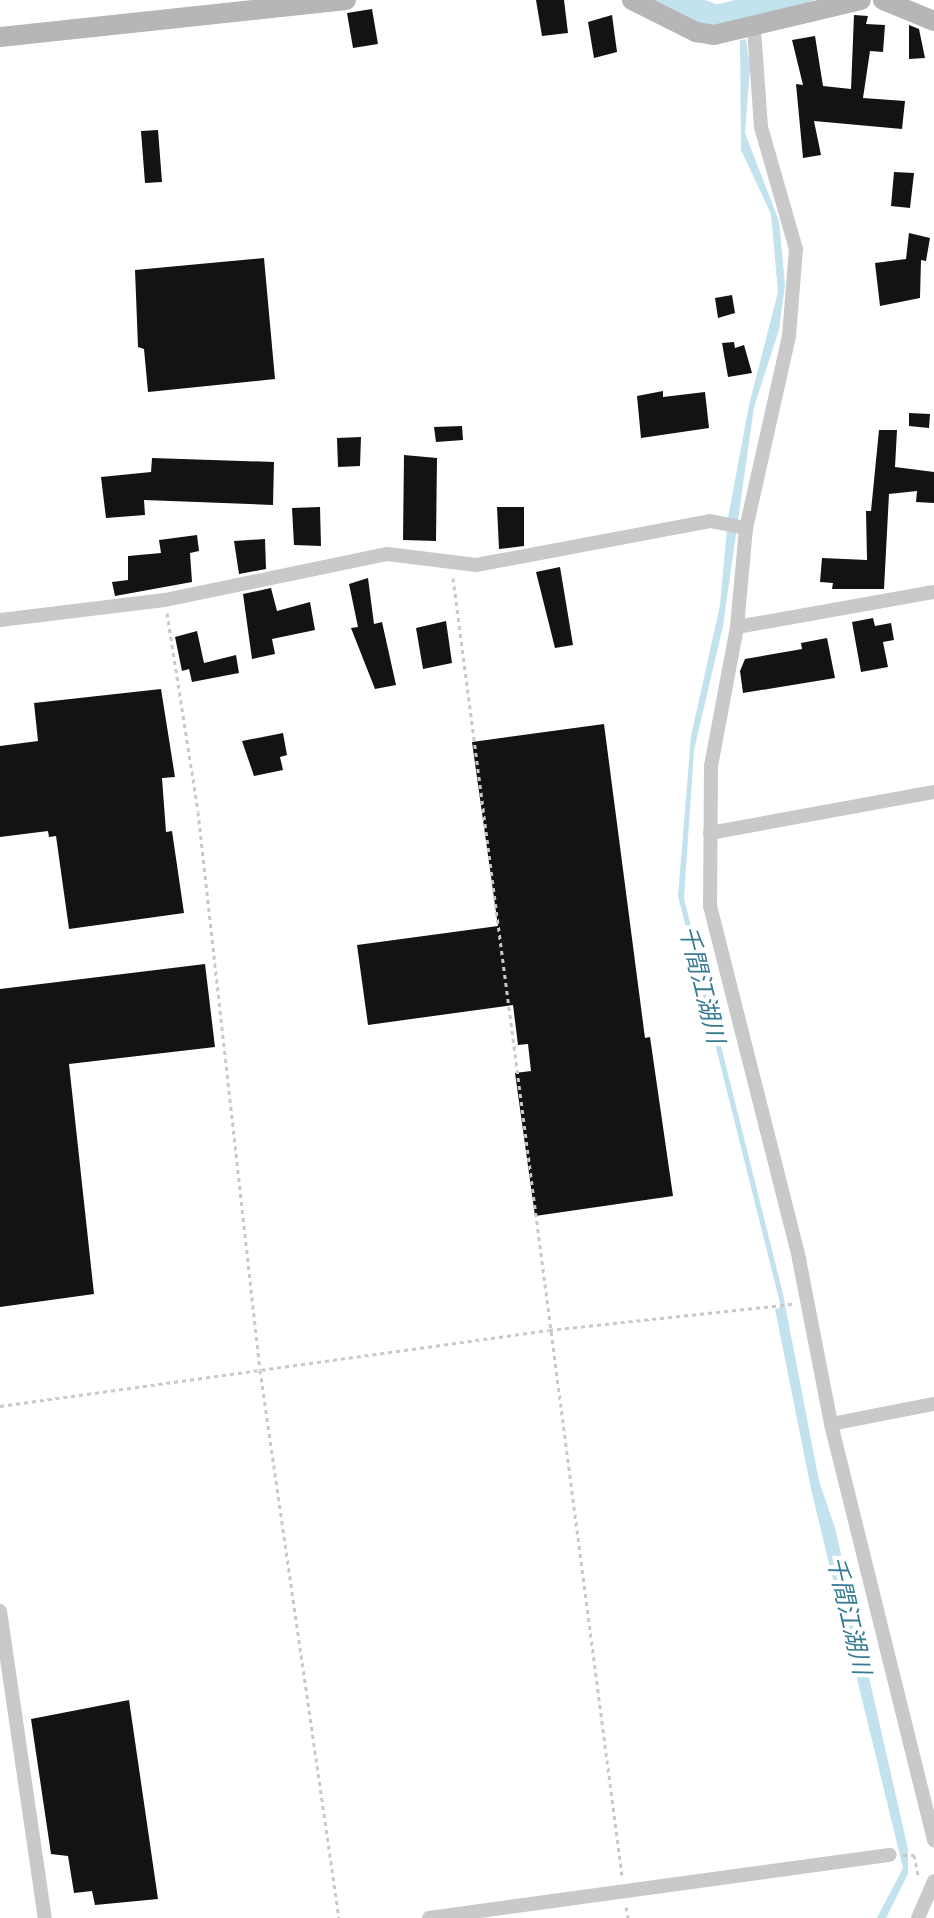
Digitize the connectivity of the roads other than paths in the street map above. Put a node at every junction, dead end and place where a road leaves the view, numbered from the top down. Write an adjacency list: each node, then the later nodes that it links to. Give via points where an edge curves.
1 (346, 0): 7 (street)
2 (632, 0): 6 (street, via 696,32)
3 (861, 0): 6 (street)
4 (883, 0): 5 (street)
5 (934, 21)
6 (754, 29): 8 (street, via 761,127 796,249 789,336)
7 (0, 37)
8 (746, 528): 10 (street, via 710,521 476,565 387,554 165,600); 11 (street)
9 (934, 592): 11 (street)
10 (0, 620)
11 (737, 627): 13 (street, via 711,766)
12 (934, 792): 13 (street)
13 (710, 833): 15 (street, via 710,906 808,1302)
14 (934, 1404): 15 (street)
15 (831, 1424): 17 (street)
16 (0, 1611): 20 (street)
17 (934, 1840)
18 (890, 1855): 21 (street)
19 (934, 1881): 22 (street)
20 (45, 1918)
21 (429, 1918)
22 (918, 1918)

